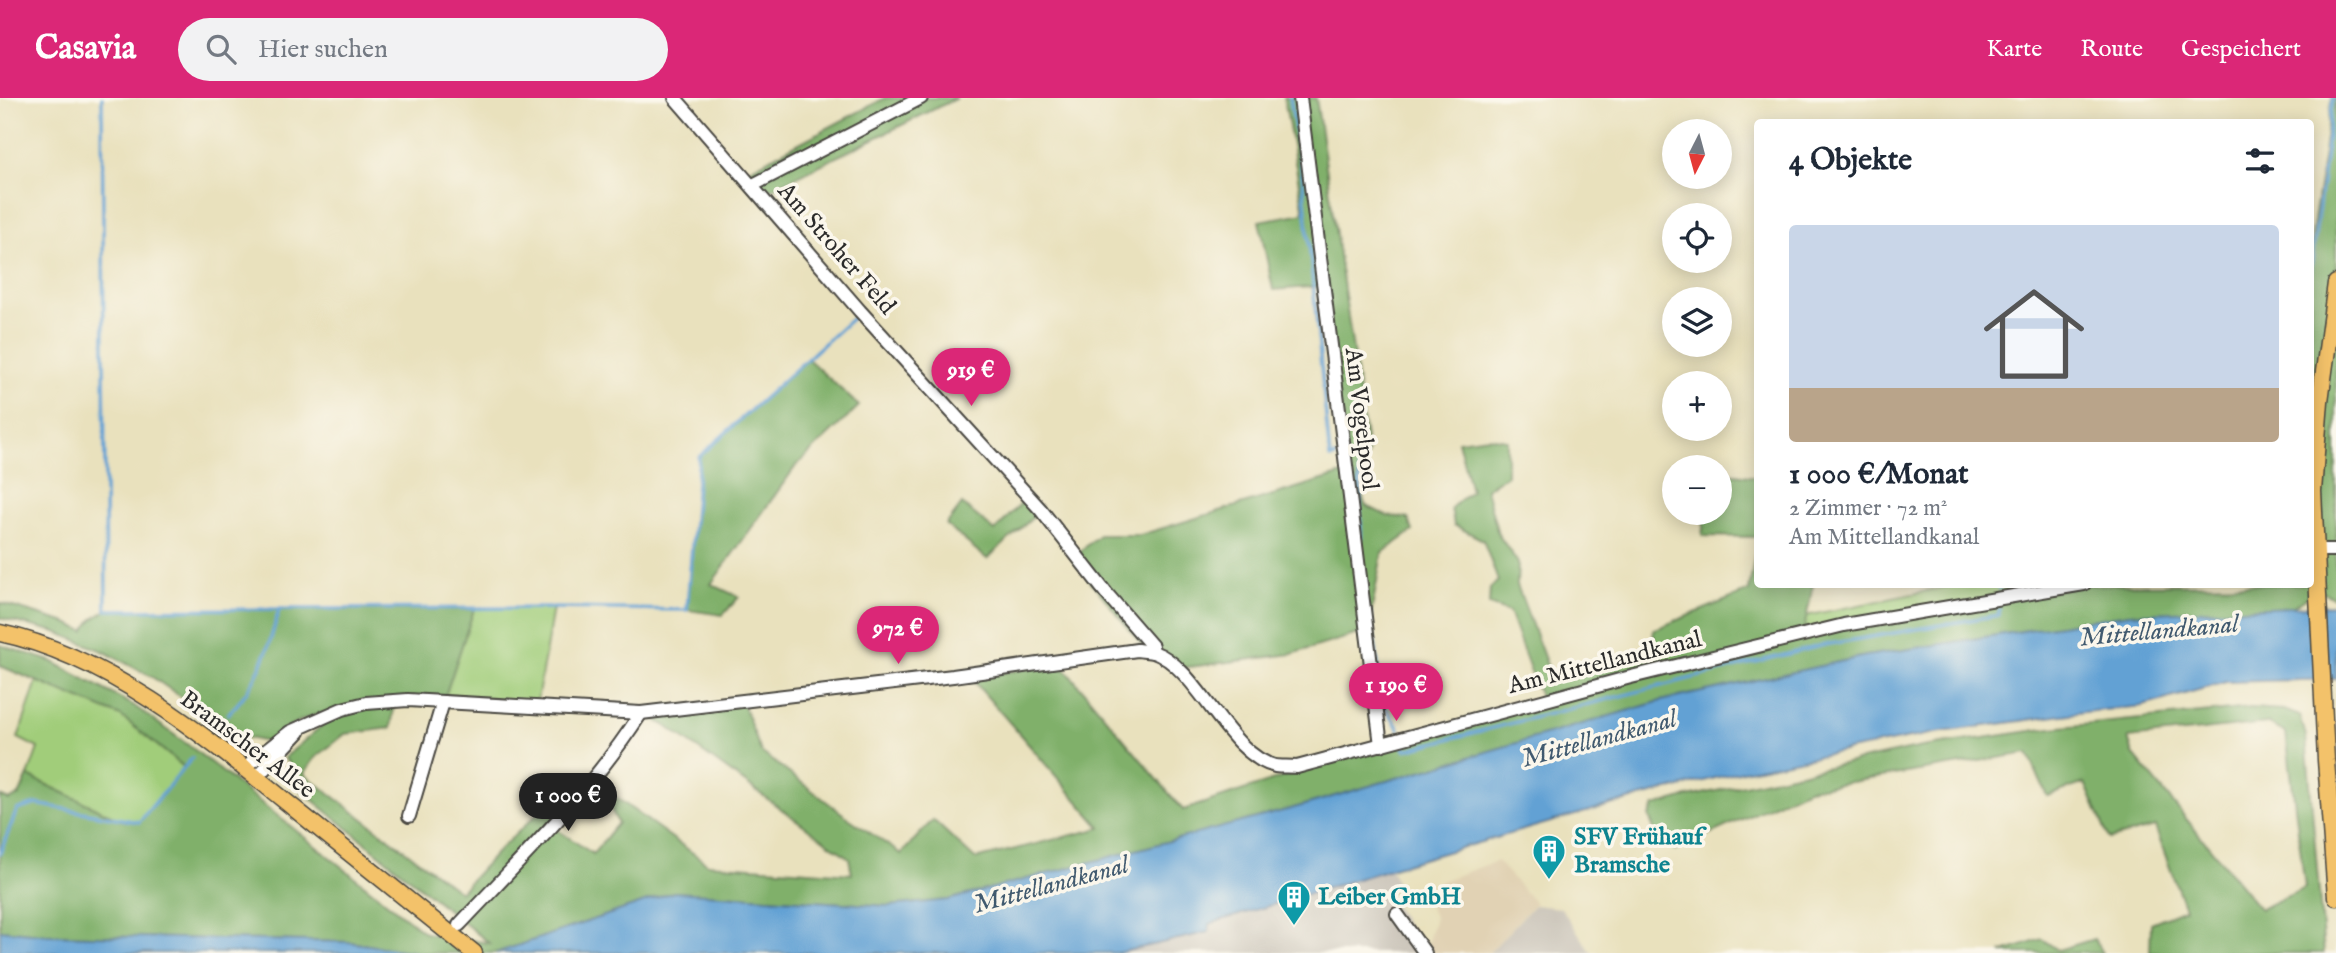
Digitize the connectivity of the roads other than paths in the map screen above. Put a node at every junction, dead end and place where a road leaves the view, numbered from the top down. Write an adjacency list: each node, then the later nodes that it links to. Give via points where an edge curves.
1 (675, 98): 4 (street, Am Stroher Feld)
2 (921, 98): 4 (street)
3 (1300, 98): 15 (street, Am Vogelpool)
4 (753, 185): 12 (street, Am Stroher Feld, via 1041,510)
5 (2336, 283): 6 (main road)
6 (2314, 478)
7 (2314, 550): 8 (street)
8 (2336, 550)
9 (2314, 566): 18 (main road)
10 (2061, 588): 15 (street, Am Mittellandkanal, via 1844,625)
11 (0, 633): 16 (main road, Bramscher Allee, via 45,646 103,672)
12 (1153, 652): 14 (street, via 1137,650); 15 (street, Am Mittellandkanal, via 1178,669 1258,759 1297,767)
13 (443, 702): 14 (street); 16 (street, via 408,700 342,709 307,723); 17 (street)
14 (641, 713): 20 (street, via 552,826)
15 (1381, 745)
16 (250, 773): 20 (main road, Bramscher Allee)
17 (409, 816)
18 (2336, 897)
19 (1397, 914): 22 (street)
20 (452, 928): 21 (main road, Bramscher Allee)
21 (474, 953)
22 (1425, 953)

